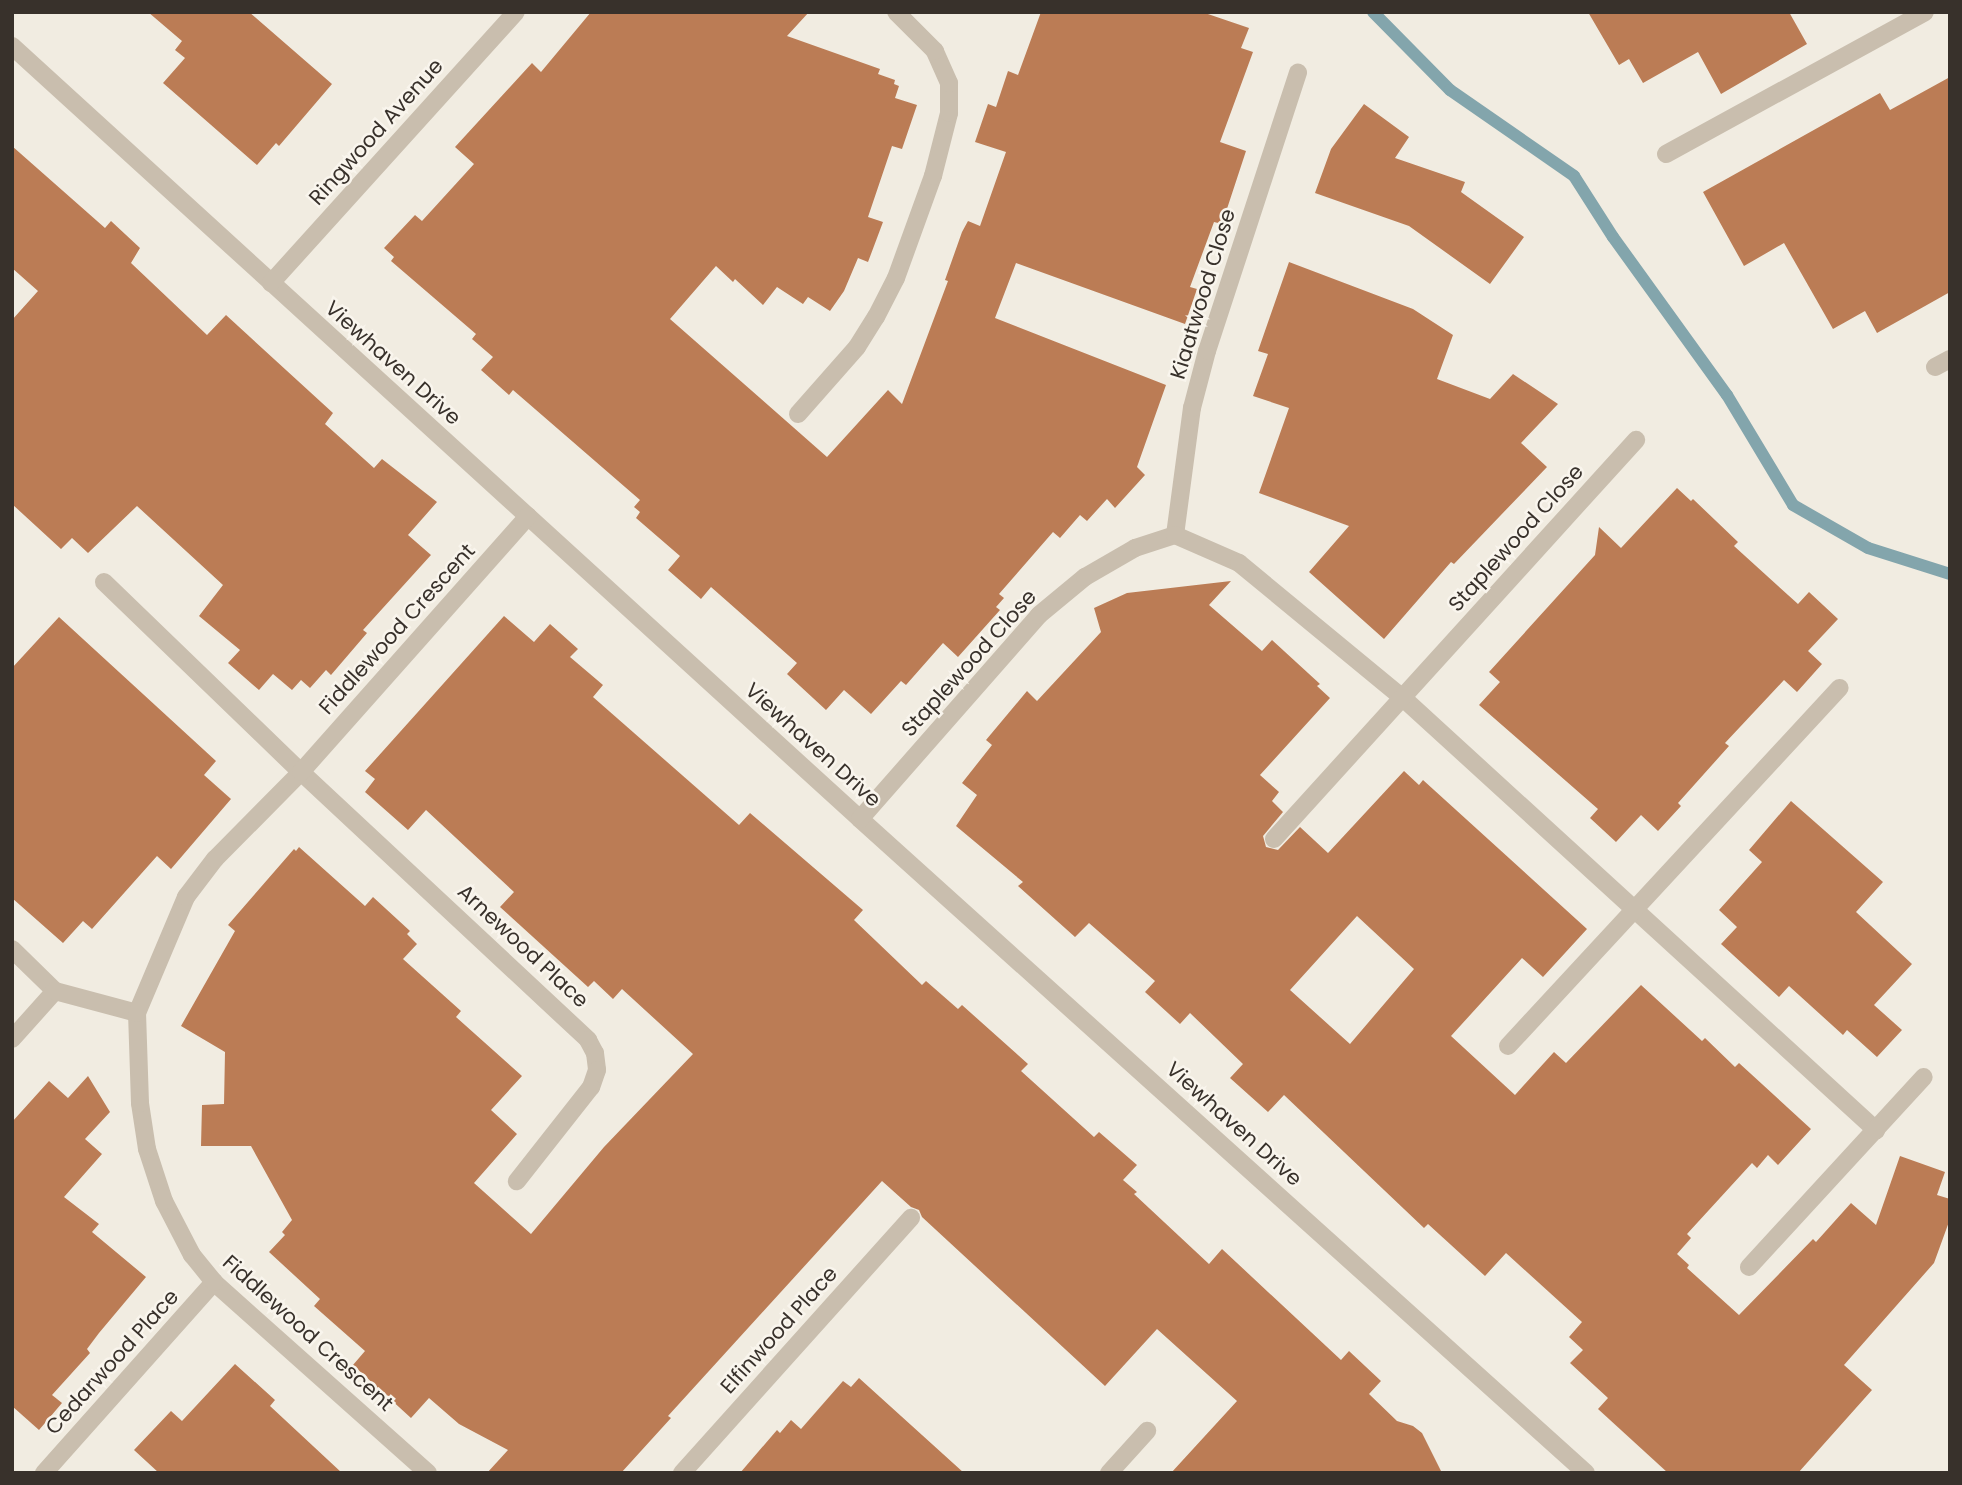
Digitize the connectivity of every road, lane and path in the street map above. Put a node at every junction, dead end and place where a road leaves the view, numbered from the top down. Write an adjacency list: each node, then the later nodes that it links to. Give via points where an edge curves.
1 (516, 12): 7 (street, Ringwood Avenue)
2 (896, 12): 8 (street, via 935,51 949,83 949,113 933,176 896,278 857,347)
3 (1925, 12): 6 (street)
4 (12, 46): 7 (street, Viewhaven Drive)
5 (1298, 72): 11 (street, Kiaatwood Close, via 1201,373)
6 (1666, 154)
7 (271, 283): 10 (street, Viewhaven Drive)
8 (798, 414)
9 (1636, 440): 14 (street, Staplewood Close)
10 (528, 516): 15 (street, Fiddlewood Crescent); 16 (street, Viewhaven Drive)
11 (1175, 535): 14 (street, via 1240,563); 16 (street, Staplewood Close, via 1135,548 1085,577 1039,615)
12 (104, 582): 15 (street)
13 (1839, 688): 18 (street)
14 (1403, 698): 17 (street, Staplewood Close); 18 (street)
15 (301, 772): 21 (street, Fiddlewood Crescent, via 215,859 186,897); 26 (street, Arnewood Place, via 589,1040 597,1070 591,1087)
16 (860, 819): 35 (street, Viewhaven Drive)
17 (1274, 839)
18 (1635, 909): 23 (street); 25 (street)
19 (12, 949): 20 (street)
20 (55, 990): 21 (street); 22 (street)
21 (137, 1013): 29 (street, Fiddlewood Crescent, via 140,1103 148,1149 164,1201 192,1255)
22 (12, 1039)
23 (1508, 1046)
24 (1924, 1077): 25 (street)
25 (1877, 1130): 28 (street)
26 (517, 1181)
27 (911, 1218): 33 (street, Elfinwood Place)
28 (1749, 1267)
29 (214, 1282): 31 (street, Cedarwood Place); 32 (street, Fiddlewood Crescent)
30 (1147, 1431): 34 (street)
31 (44, 1473)
32 (428, 1473)
33 (682, 1473)
34 (1109, 1473)
35 (1587, 1473)

